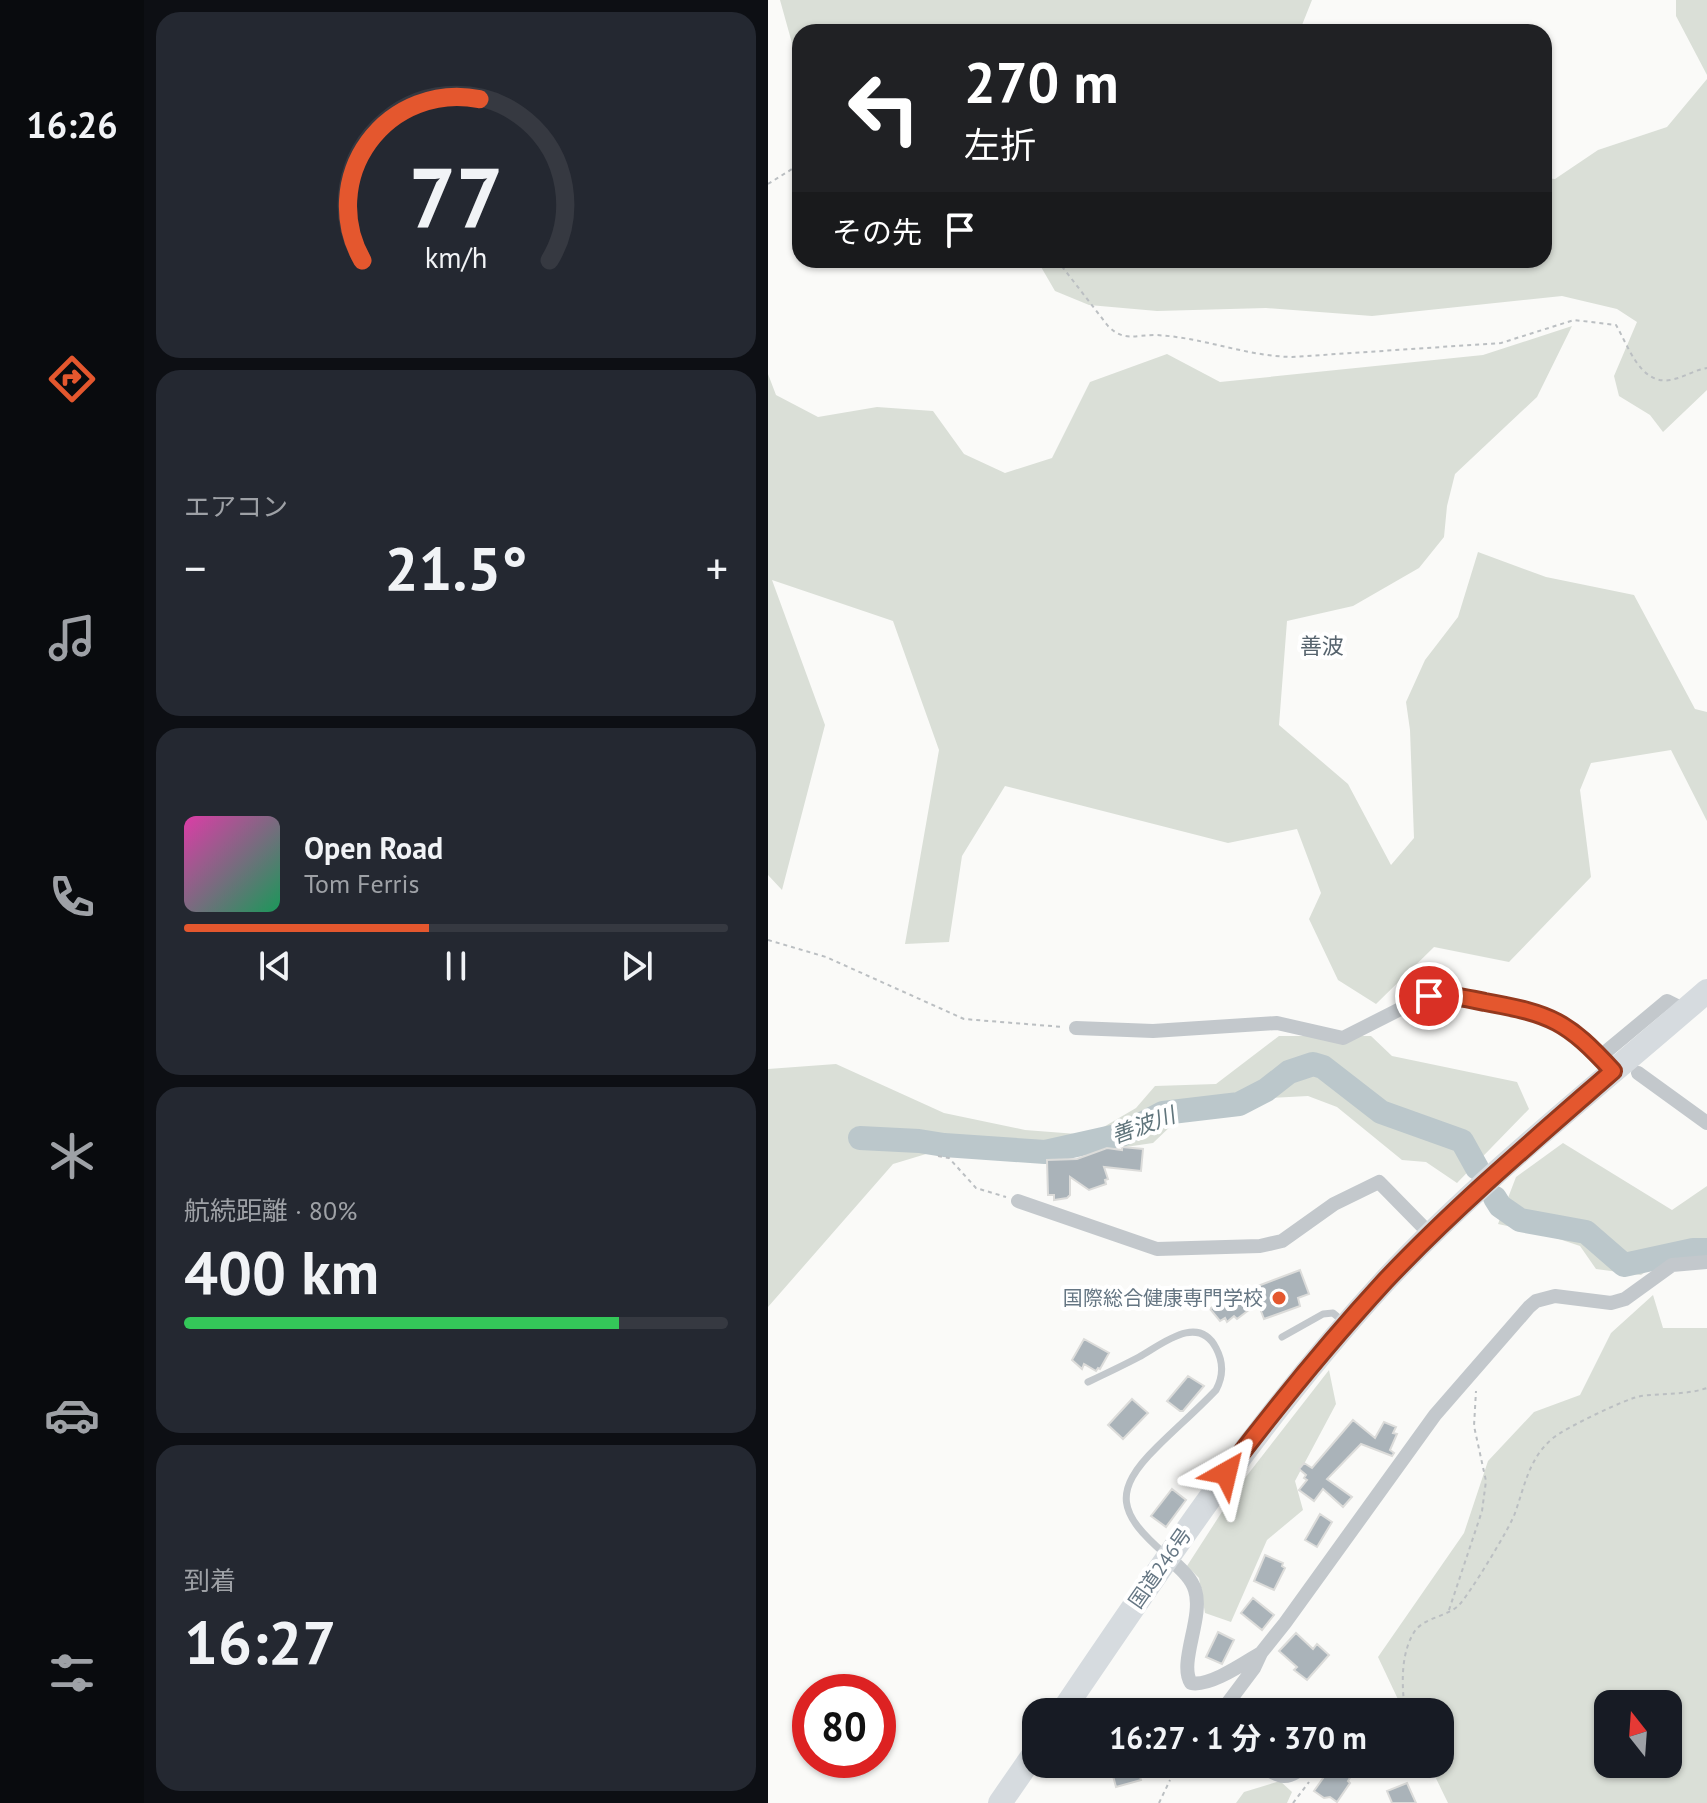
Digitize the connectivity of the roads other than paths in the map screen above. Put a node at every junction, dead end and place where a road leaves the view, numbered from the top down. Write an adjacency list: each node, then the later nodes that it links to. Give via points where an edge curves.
1 (1707, 991): 4 (highway, 国道246号)
2 (1544, 1014): 3 (street, via 1440,995 1420,999 1343,1038 1277,1023 1153,1031); 4 (street); 4 (street, via 1555,1013 1586,1030)
3 (1076, 1028)
4 (1617, 1061): 5 (street); 7 (highway, 国道246号)
5 (1707, 1123)
6 (1018, 1201): 7 (street, via 1157,1249 1260,1246 1282,1241 1334,1204 1379,1182)
7 (1431, 1235): 9 (highway, 国道246号)
8 (1707, 1262): 13 (street, via 1672,1265 1625,1299 1611,1303 1565,1296 1536,1301 1435,1415)
9 (1347, 1324): 10 (lane, via 1333,1313 1323,1314); 12 (highway, 国道246号, via 1278,1405)
10 (1282, 1337)
11 (1088, 1382): 12 (lane, via 1186,1332 1203,1335 1216,1348 1222,1369 1216,1390 1144,1459 1127,1485 1132,1517)
12 (1167, 1556): 13 (street, via 1195,1590 1197,1615 1187,1673 1191,1683 1201,1684); 14 (highway, 国道246号)
13 (1261, 1653): 15 (street)
14 (1071, 1698)
15 (1230, 1698)
16 (1022, 1771): 17 (highway)
17 (1000, 1803)

